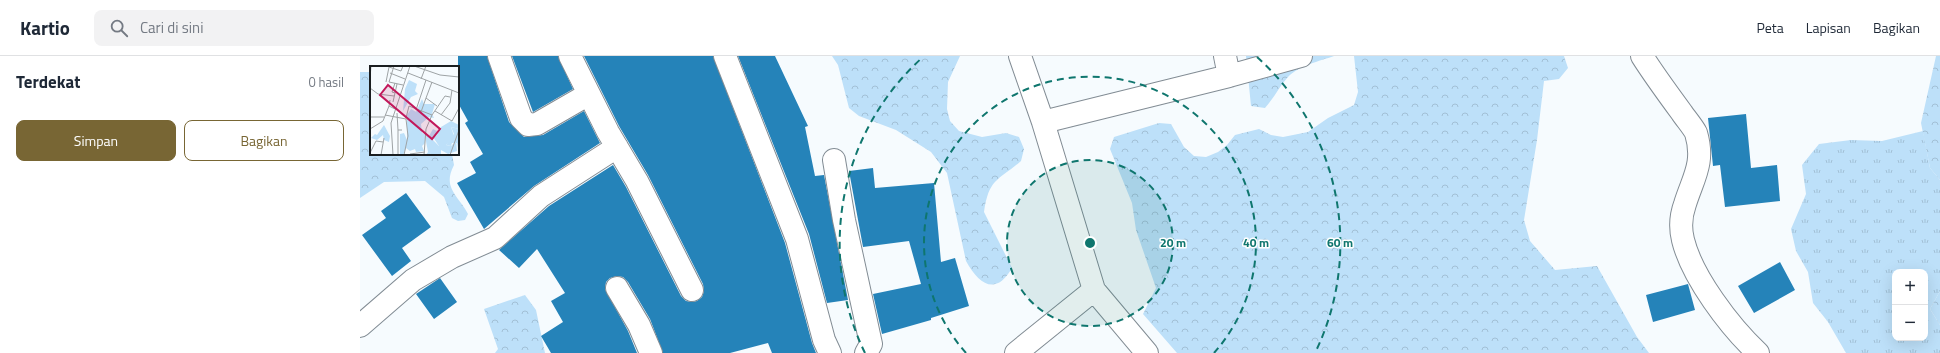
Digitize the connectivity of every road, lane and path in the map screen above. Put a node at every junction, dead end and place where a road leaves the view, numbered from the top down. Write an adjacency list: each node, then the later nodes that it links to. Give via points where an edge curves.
1 (499, 56): 8 (street, via 521,118 528,125 537,124)
2 (570, 56): 8 (street)
3 (725, 56): 17 (street, via 797,239 824,340)
4 (1020, 56): 9 (street)
5 (1301, 56): 7 (street)
6 (1642, 56): 21 (street, via 1695,132 1698,170 1681,223 1682,239 1688,256 1714,301 1739,336)
7 (1227, 66): 9 (street)
8 (589, 94): 10 (street)
9 (1043, 122): 14 (street)
10 (616, 147): 13 (street, via 637,181); 15 (street, via 541,196 495,238 452,257 413,280)
11 (834, 160): 18 (street, via 844,220 870,338)
12 (617, 288): 16 (street, via 639,325)
13 (692, 290)
14 (1094, 290): 19 (street); 20 (street)
15 (360, 326)
16 (651, 353)
17 (830, 353)
18 (866, 353)
19 (1016, 353)
20 (1147, 353)
21 (1758, 353)

